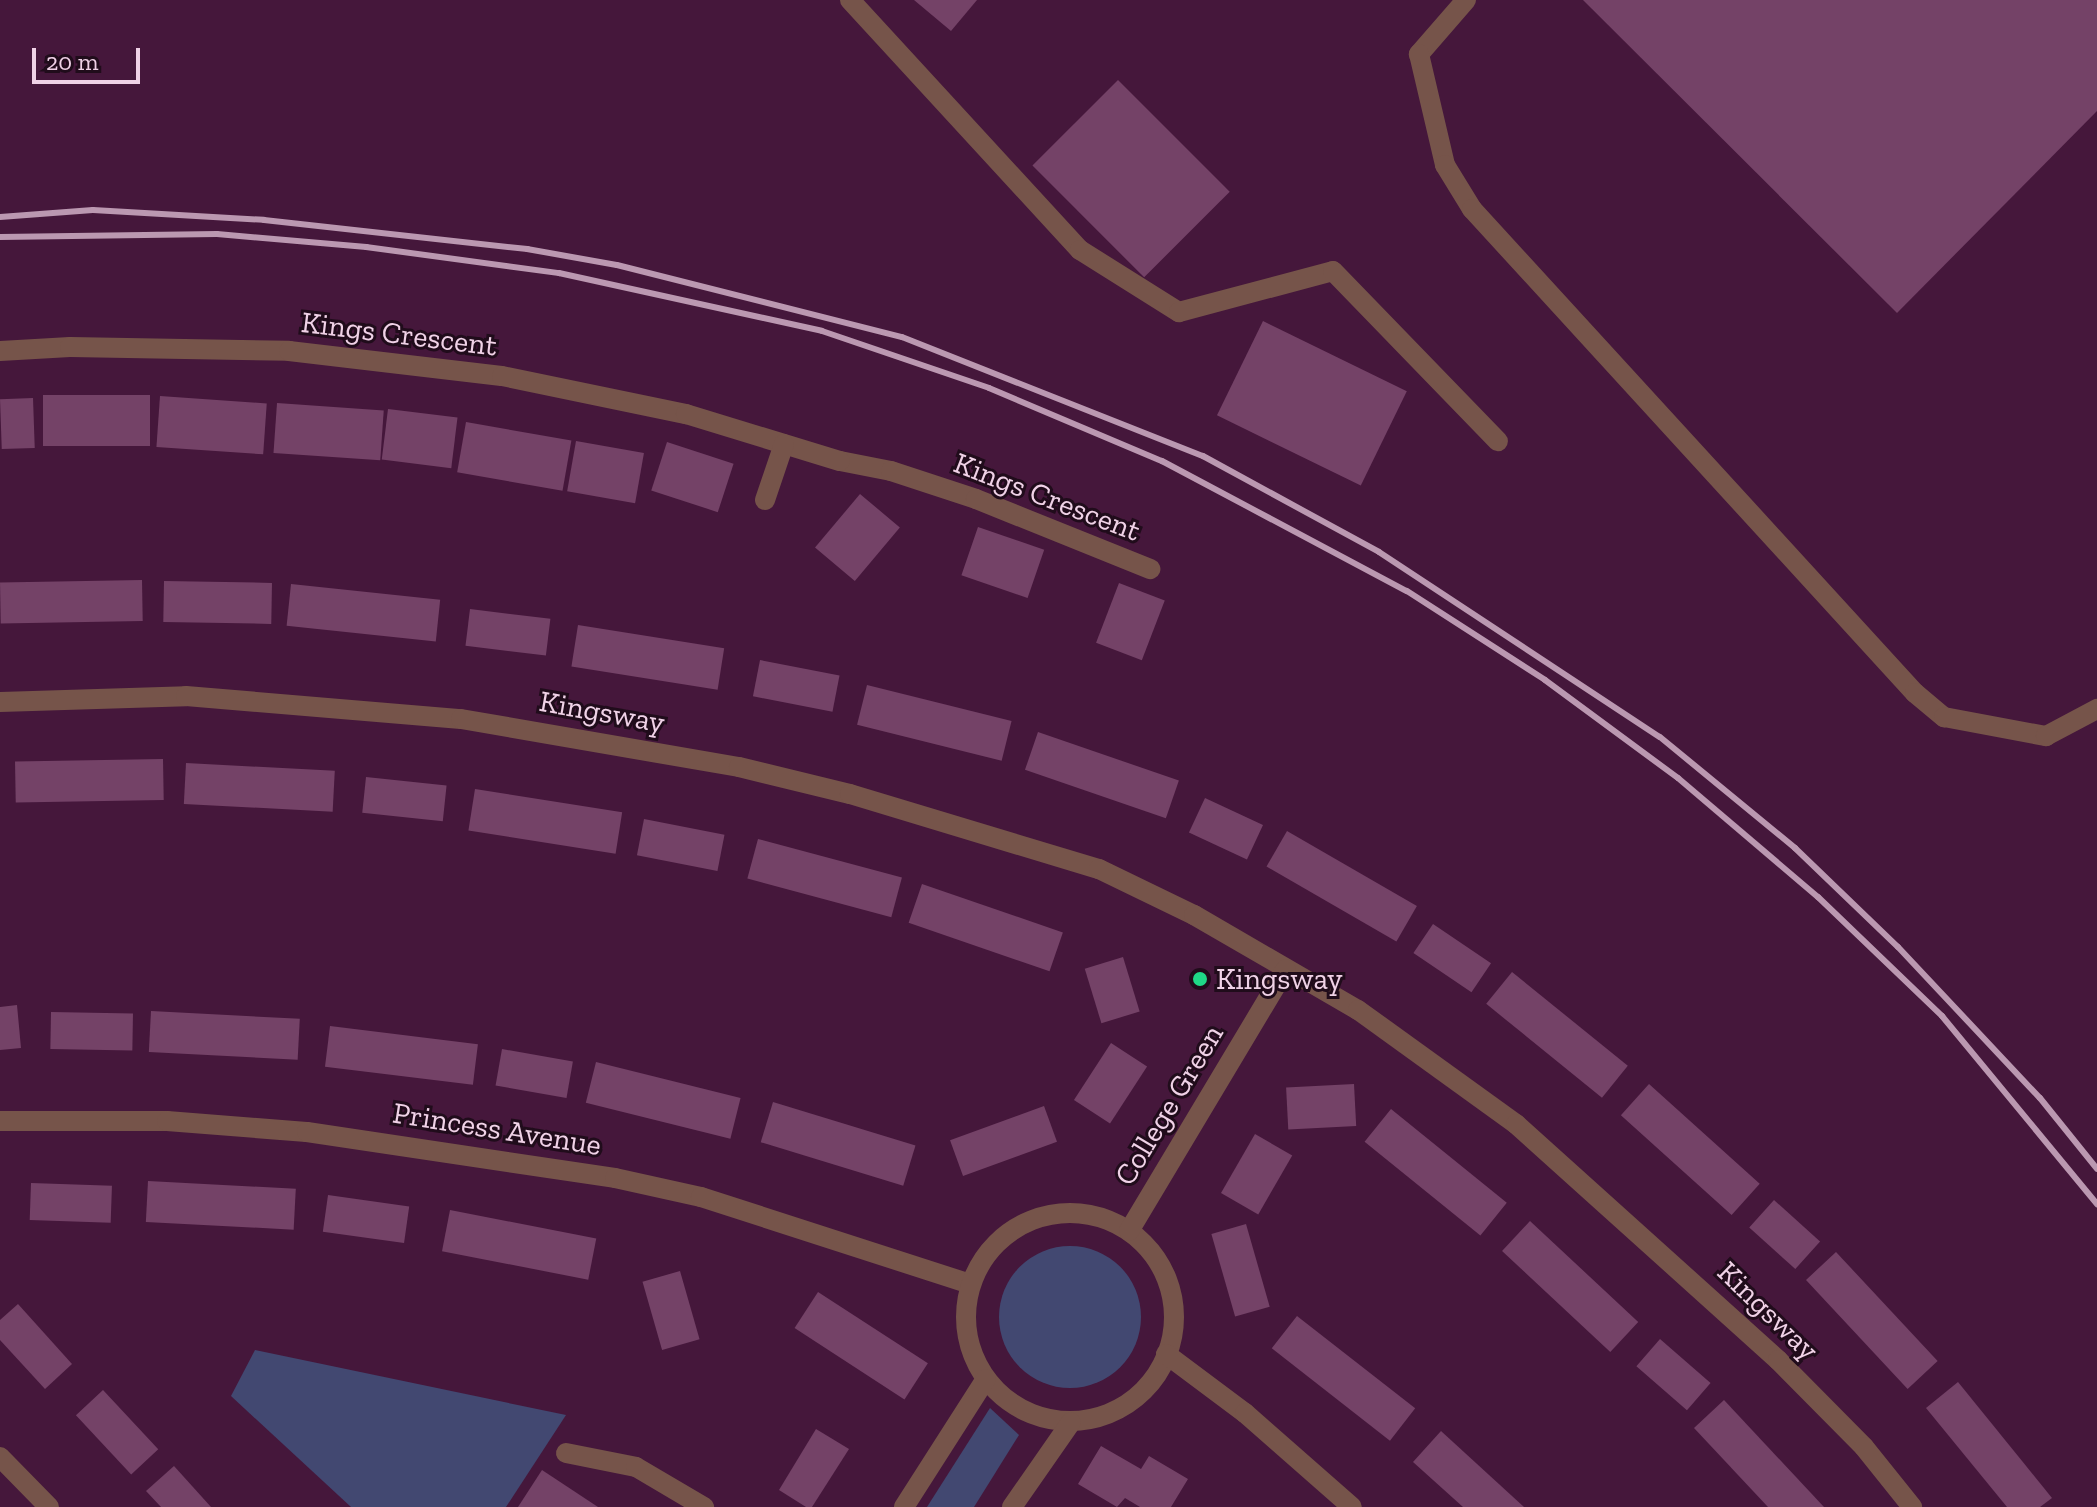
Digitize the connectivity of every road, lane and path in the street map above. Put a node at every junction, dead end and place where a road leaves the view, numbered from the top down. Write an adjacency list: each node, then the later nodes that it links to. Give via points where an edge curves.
1 (850, 0): 4 (street, via 1080,250 1179,312 1333,271)
2 (1466, 0): 9 (street, via 1419,54 1445,165 1472,209 1905,682 1944,717 2046,736)
3 (0, 351): 5 (street, Kings Crescent, via 289,351 502,376 686,414)
4 (1498, 441)
5 (784, 444): 6 (street); 7 (street, Kings Crescent, via 976,499)
6 (765, 500)
7 (1150, 569)
8 (0, 702): 10 (street, Kingsway, via 186,696 313,704 461,719 739,767 850,794 1099,869 1194,915)
9 (2097, 709)
10 (1286, 969): 12 (street, College Green); 24 (street, Kingsway, via 1441,1066 1585,1182 1778,1360 1864,1447)
11 (0, 1121): 13 (street, Princess Avenue, via 167,1121 307,1132 615,1178 701,1197)
12 (1129, 1231): 13 (street, via 1079,1213 1047,1215 998,1241); 14 (street, via 1156,1258 1170,1290 1174,1316)
13 (970, 1284): 15 (street, via 970,1347)
14 (1166, 1354): 16 (street, via 1148,1386 1128,1403); 23 (street, via 1245,1413)
15 (986, 1379): 16 (street, via 1017,1407); 21 (street)
16 (1071, 1422): 22 (street)
17 (566, 1453): 20 (street, via 636,1467)
18 (0, 1457): 19 (street)
19 (49, 1507)
20 (704, 1507)
21 (904, 1507)
22 (1012, 1507)
23 (1352, 1507)
24 (1912, 1507)

